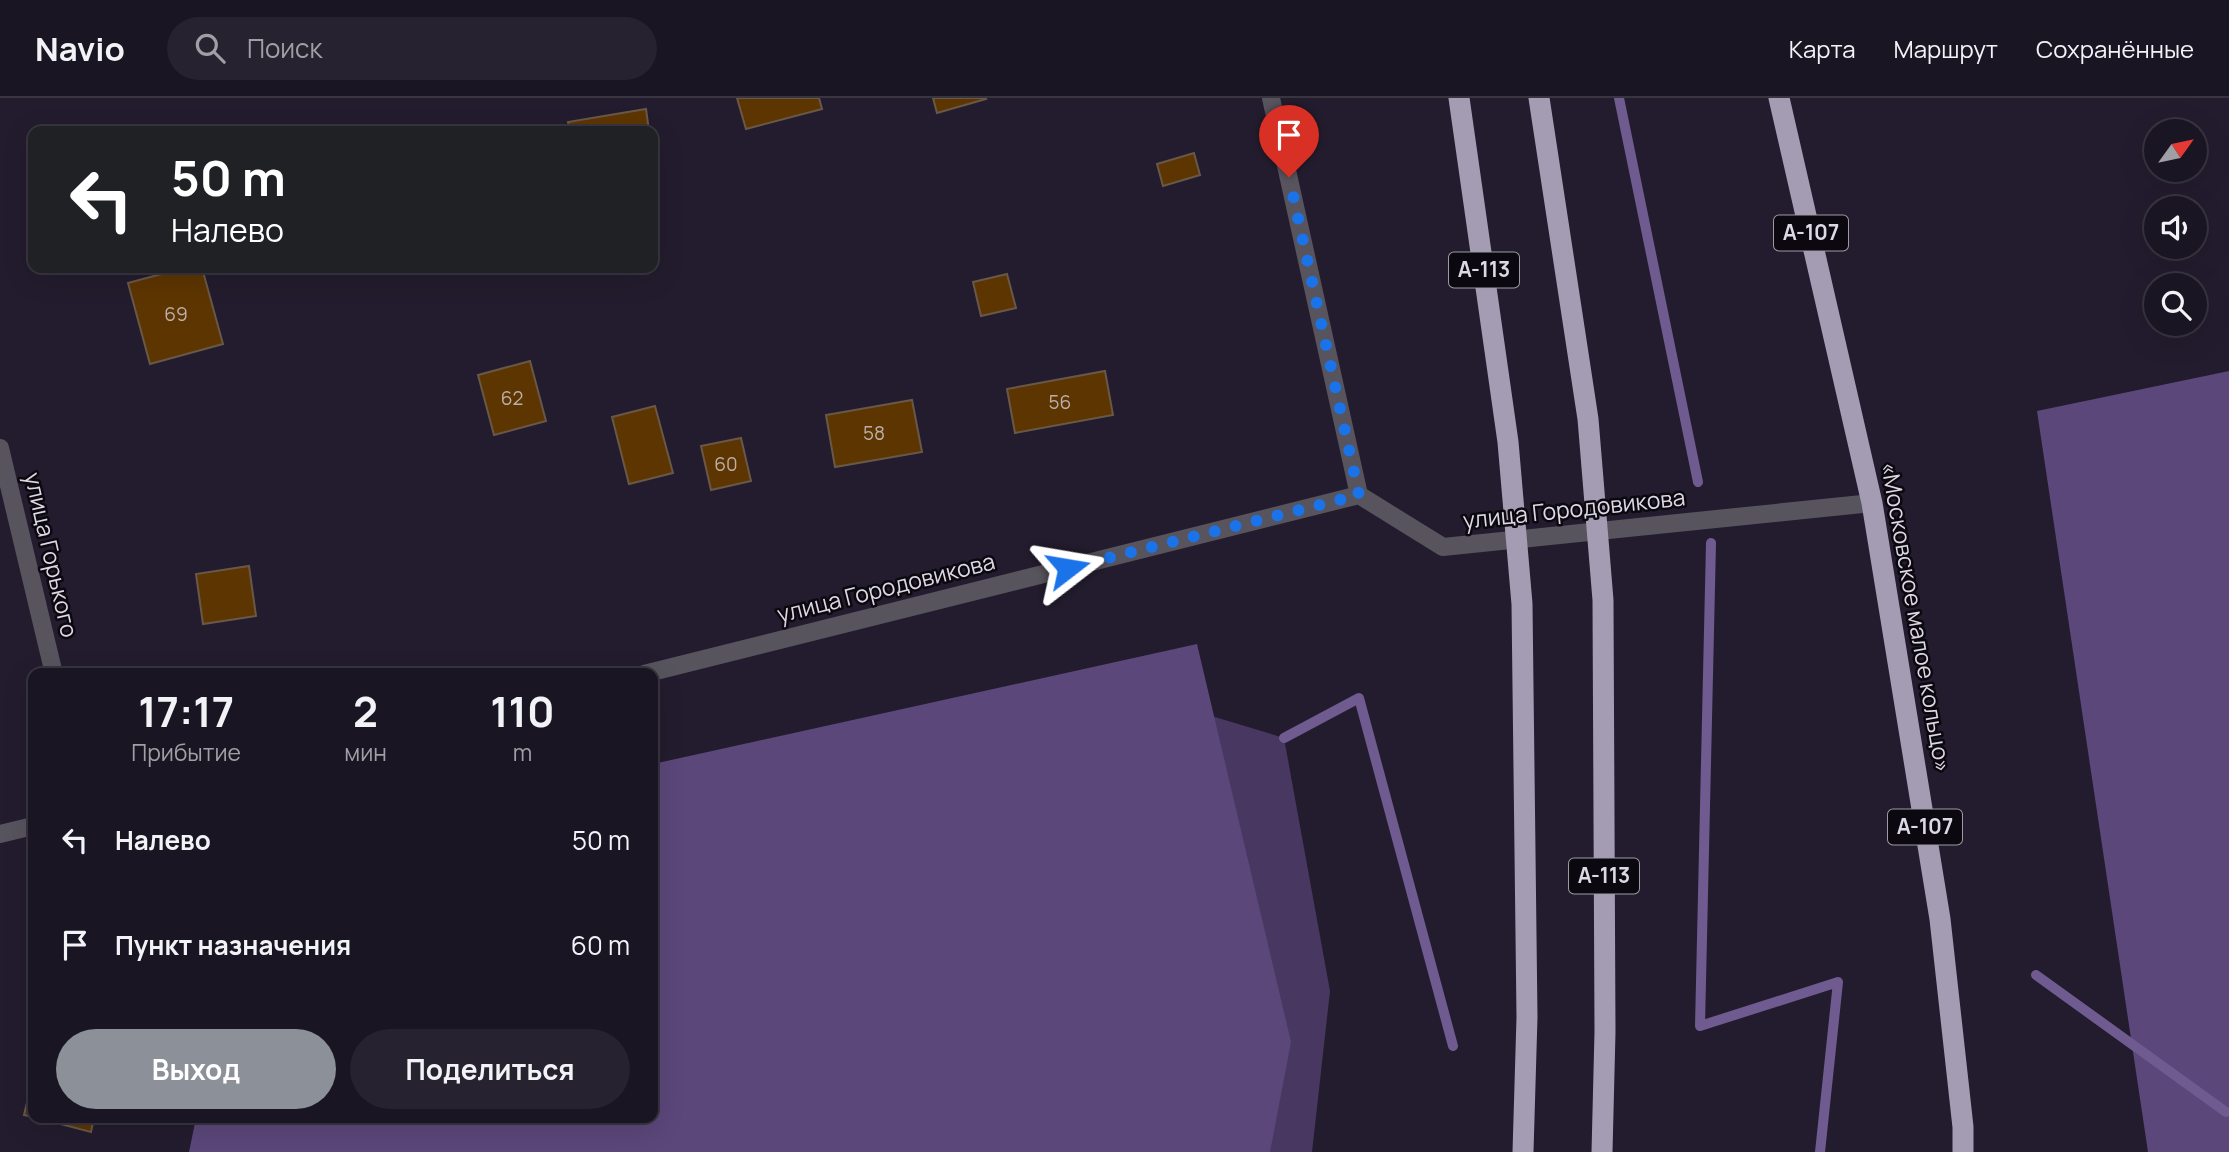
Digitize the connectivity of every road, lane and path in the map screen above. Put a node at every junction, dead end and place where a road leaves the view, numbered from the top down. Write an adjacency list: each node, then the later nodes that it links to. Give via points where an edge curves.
1 (1271, 98): 6 (street)
2 (1459, 98): 12 (highway, А-113, via 1508,442 1522,604 1527,1017)
3 (1539, 98): 13 (highway, А-113, via 1588,419 1603,600)
4 (1779, 98): 7 (highway, «Московское малое кольцо» / А-107)
5 (0, 448): 8 (street, улица Горького)
6 (1359, 495): 7 (street, улица Городовикова, via 1443,547); 9 (street, улица Городовикова)
7 (1872, 503): 14 (highway, «Московское малое кольцо» / А-107, via 1940,919)
8 (53, 668)
9 (658, 671)
10 (28, 827): 11 (street)
11 (0, 834)
12 (1523, 1152)
13 (1602, 1152)
14 (1963, 1152)

